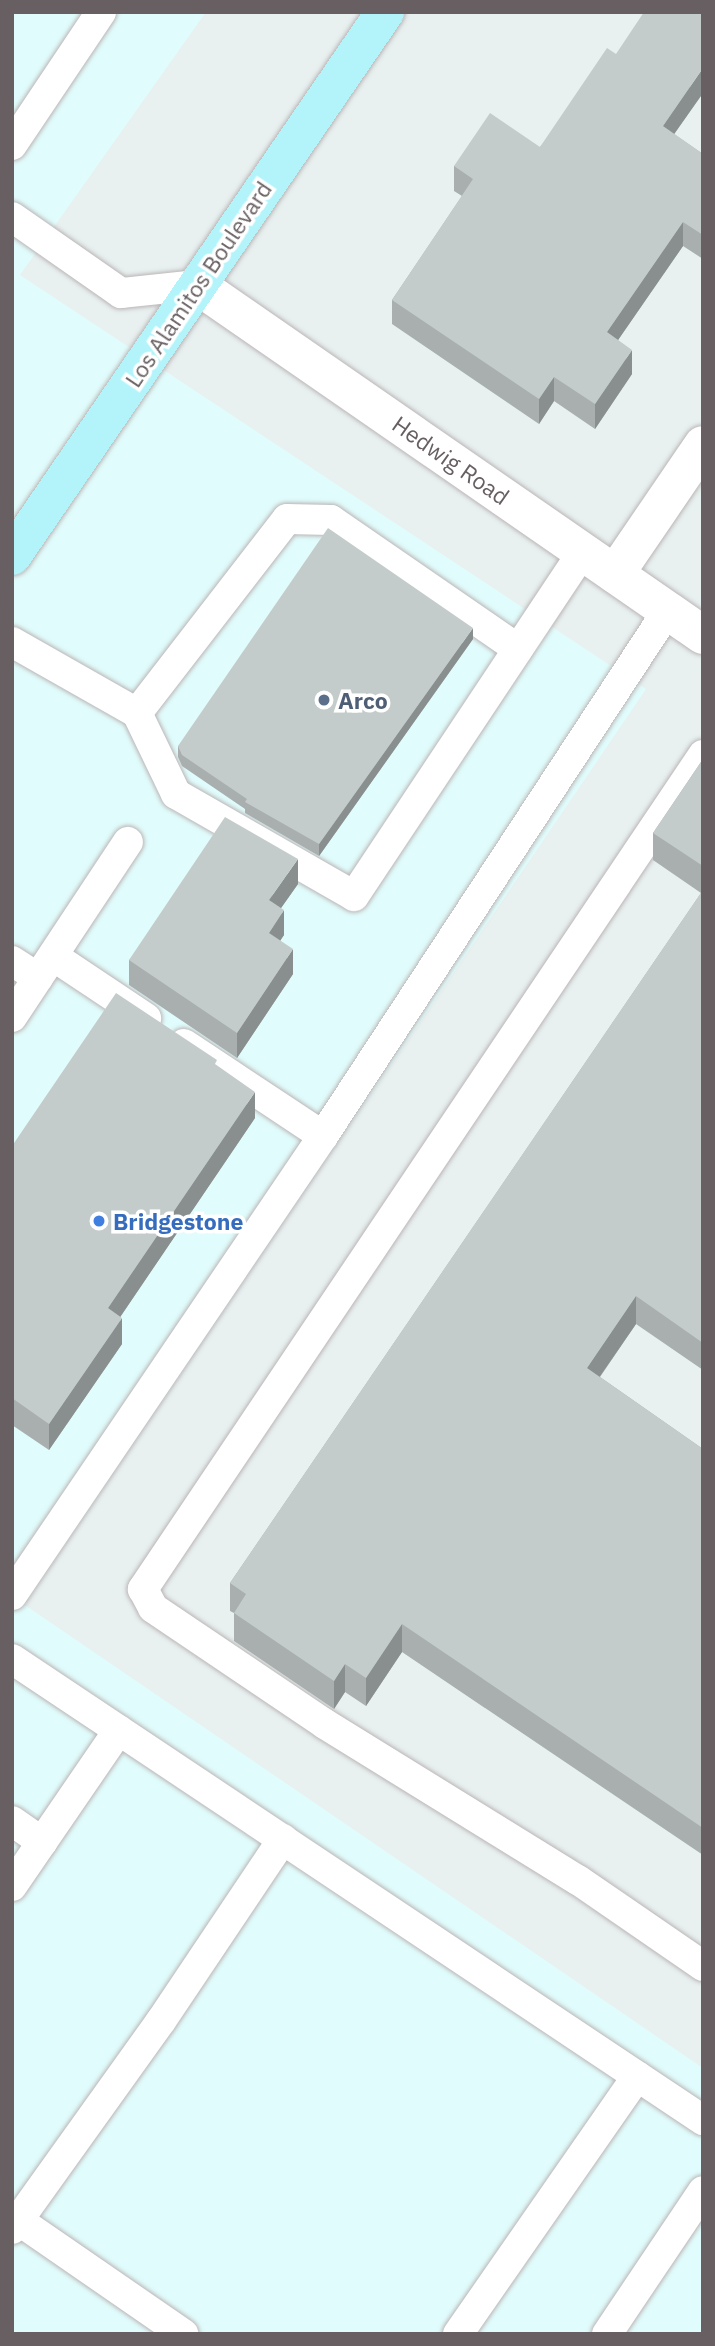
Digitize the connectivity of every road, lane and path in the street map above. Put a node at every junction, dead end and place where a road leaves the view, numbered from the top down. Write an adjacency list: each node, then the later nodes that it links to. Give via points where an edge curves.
1 (101, 12): 3 (lane)
2 (385, 12): 5 (main road, Los Alamitos Boulevard)
3 (12, 145)
4 (12, 217): 5 (lane, via 121,293)
5 (197, 285): 7 (street, Hedwig Road); 8 (main road, Los Alamitos Boulevard)
6 (703, 445): 9 (street)
7 (583, 551): 9 (street, Hedwig Road); 13 (lane)
8 (12, 556)
9 (615, 573): 10 (street, Hedwig Road)
10 (666, 613): 11 (street, Hedwig Road); 20 (lane)
11 (703, 635)
12 (12, 642): 14 (lane)
13 (518, 649): 14 (lane, via 331,520 287,519); 14 (lane, via 354,897 176,794)
14 (136, 713)
15 (703, 755): 28 (lane, via 143,1589 153,1608 325,1724 578,1880)
16 (128, 842): 18 (lane)
17 (12, 961): 18 (lane)
18 (46, 967): 19 (lane); 20 (lane)
19 (12, 1017)
20 (323, 1136): 21 (lane)
21 (12, 1595)
22 (12, 1659): 23 (lane)
23 (119, 1730): 25 (lane); 26 (lane)
24 (12, 1821): 26 (lane)
25 (283, 1839): 29 (lane); 32 (lane, via 161,2021)
26 (42, 1842): 27 (lane)
27 (12, 1886)
28 (703, 1966)
29 (637, 2076): 30 (lane); 34 (lane)
30 (703, 2120)
31 (703, 2191): 35 (lane)
32 (15, 2225): 33 (lane)
33 (183, 2334)
34 (458, 2334)
35 (607, 2334)

